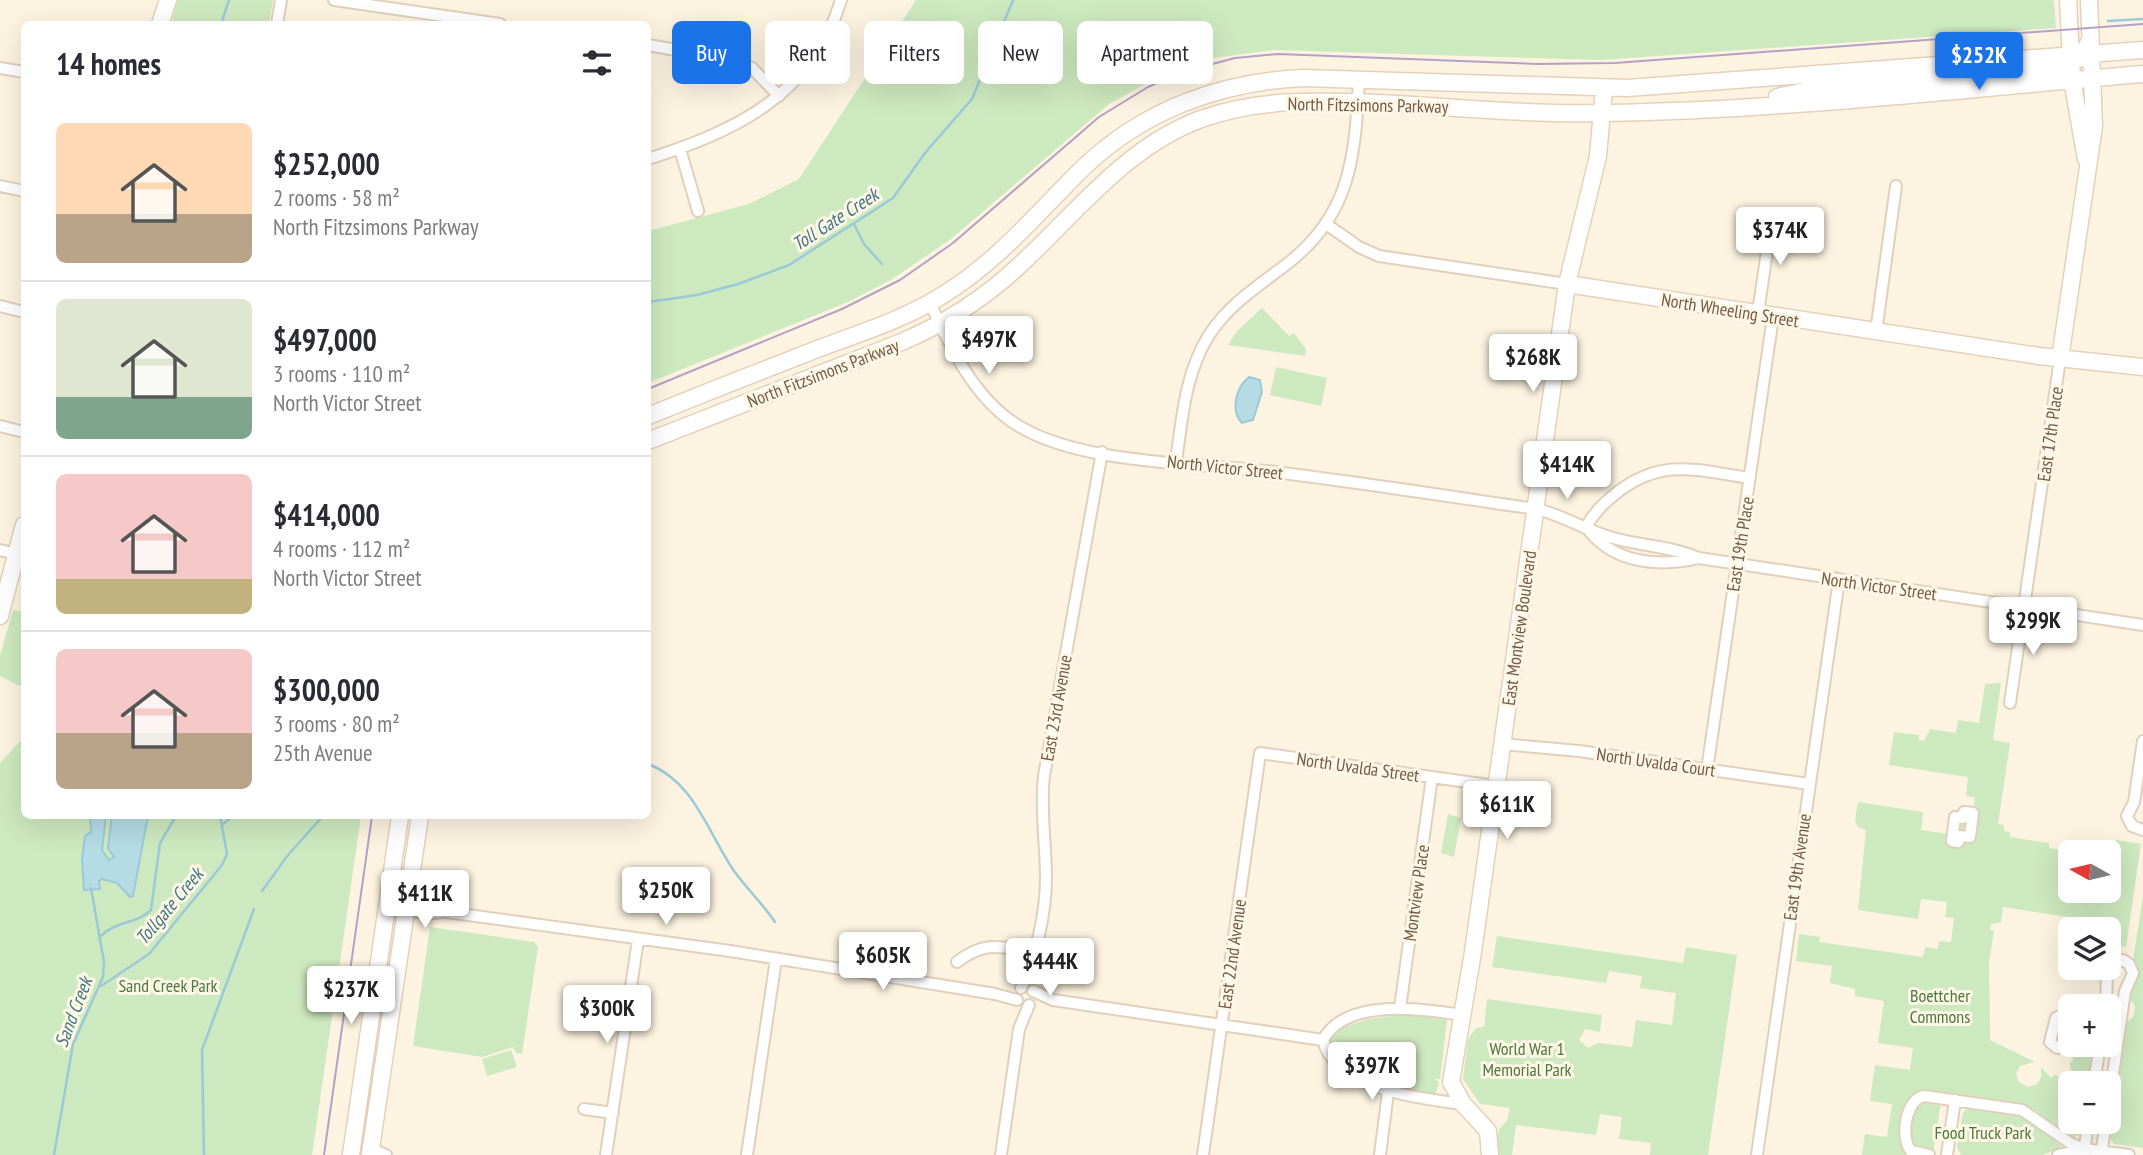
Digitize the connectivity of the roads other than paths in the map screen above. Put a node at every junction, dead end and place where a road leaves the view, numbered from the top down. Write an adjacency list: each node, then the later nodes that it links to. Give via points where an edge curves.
1 (160, 0): 8 (main road)
2 (168, 0): 9 (main road)
3 (281, 0): 10 (street)
4 (334, 0): 11 (street)
5 (841, 0): 21 (street, via 821,46)
6 (2089, 3): 14 (main road, East 17th Place)
7 (2068, 4): 14 (main road, East 17th Place)
8 (159, 21)
9 (160, 21)
10 (278, 21)
11 (479, 21)
12 (651, 46): 21 (street, via 737,61 752,68)
13 (2143, 50): 14 (main road, North Fitzsimons Parkway)
14 (2080, 58): 18 (main road, North Fitzsimons Parkway); 18 (main road, East 17th Place); 20 (main road, North Fitzsimons Parkway); 23 (main road, North Fitzsimons Parkway, via 1730,108); 26 (main road, East 17th Place)
15 (0, 68): 16 (street)
16 (21, 72)
17 (2143, 74): 18 (main road, North Fitzsimons Parkway)
18 (2092, 78): 26 (main road, East 17th Place, via 2094,126)
19 (1359, 79): 20 (main road, North Fitzsimons Parkway); 22 (street); 34 (main road, North Fitzsimons Parkway, via 1263,81 1207,93 1169,108 1109,146 990,261)
20 (1604, 88): 23 (main road, East Montview Boulevard)
21 (779, 96): 24 (street, via 741,124)
22 (1358, 102): 23 (main road, North Fitzsimons Parkway); 32 (street, via 1349,178); 38 (main road, North Fitzsimons Parkway, via 1269,103 1214,115 1179,129 1132,158 1011,273)
23 (1603, 113): 33 (main road, East Montview Boulevard, via 1598,156)
24 (680, 149): 25 (street); 30 (street)
25 (651, 158)
26 (2087, 165): 40 (main road, East 17th Place)
27 (0, 186): 29 (street)
28 (1896, 186): 39 (street)
29 (21, 190)
30 (698, 211)
31 (1772, 217): 37 (street, East 19th Place)
32 (1326, 224): 33 (street, North Wheeling Street, via 1376,256); 47 (street, via 1299,255 1235,304 1209,336 1190,376)
33 (1567, 284): 37 (main road, North Wheeling Street); 49 (main road, East Montview Boulevard)
34 (930, 303): 38 (street, North Victor Street); 42 (main road, North Fitzsimons Parkway)
35 (0, 306): 36 (street)
36 (21, 311)
37 (1766, 315): 39 (main road, North Wheeling Street); 48 (street, East 19th Place)
38 (940, 324): 45 (main road, North Fitzsimons Parkway); 46 (street, North Victor Street, via 974,383 1002,415 1042,438)
39 (1876, 332): 40 (main road, North Wheeling Street)
40 (2060, 359): 41 (main road, North Wheeling Street); 57 (street, East 17th Place)
41 (2143, 367)
42 (651, 415)
43 (0, 426): 44 (street)
44 (21, 431)
45 (651, 440)
46 (1102, 452): 47 (street, North Victor Street); 75 (street, East 23rd Avenue, via 1044,776 1046,883)
47 (1176, 463): 49 (street, North Victor Street, via 1267,471)
48 (1750, 478): 50 (street, via 1677,468 1652,472 1602,504); 55 (street, East 19th Place)
49 (1536, 509): 50 (street, North Victor Street); 62 (main road, East Montview Boulevard)
50 (1586, 527): 54 (street, North Victor Street); 54 (street, North Victor Street, via 1606,548 1622,556 1667,562)
51 (21, 537): 53 (main road)
52 (0, 550): 53 (street)
53 (17, 554): 58 (main road)
54 (1699, 558): 55 (street, North Victor Street)
55 (1737, 565): 56 (street, North Victor Street); 64 (street, East 19th Place)
56 (1839, 580): 57 (street, North Victor Street); 66 (street, East 19th Avenue)
57 (2024, 607): 59 (street, North Victor Street); 60 (street, East 17th Place)
58 (0, 616)
59 (2143, 625)
60 (2010, 703)
61 (2143, 741): 70 (street, via 2134,802 2127,816 2132,826)
62 (1502, 744): 64 (street, North Uvalda Court); 67 (main road, East Montview Boulevard)
63 (1260, 753): 65 (street, North Uvalda Street); 83 (street, East 22nd Avenue)
64 (1707, 770): 66 (street, North Uvalda Court)
65 (1432, 777): 67 (street, North Uvalda Street); 80 (street, Montview Place)
66 (1809, 784): 104 (street, East 19th Avenue)
67 (1496, 786): 81 (main road, East Montview Boulevard)
68 (400, 819): 72 (main road)
69 (420, 819): 71 (main road)
70 (2143, 830)
71 (407, 902): 72 (street); 73 (street); 73 (street, via 426,914); 95 (main road)
72 (387, 903): 97 (main road)
73 (445, 912): 74 (street)
74 (638, 940): 76 (street); 91 (street)
75 (1034, 952): 78 (street, via 987,946); 79 (street, East 23rd Avenue)
76 (776, 958): 79 (street); 99 (street)
77 (2121, 961): 86 (street, via 2133,973 2125,991)
78 (957, 962)
79 (1025, 996): 83 (street); 100 (street, East 23rd Avenue)
80 (1399, 1008): 81 (street); 84 (street, via 1353,1016)
81 (1462, 1015): 89 (main road, East Montview Boulevard, via 1451,1082)
82 (2058, 1017): 85 (street, via 2050,1042)
83 (1222, 1024): 84 (street); 101 (street, East 22nd Avenue)
84 (1323, 1040): 87 (street, via 1335,1061)
85 (2058, 1048)
86 (2113, 1071)
87 (1388, 1092): 89 (street); 102 (street)
88 (1955, 1100): 94 (street, via 2027,1112); 105 (street, via 1921,1097 1911,1105 1907,1145 1914,1153); 106 (street)
89 (1463, 1104): 103 (main road, East Montview Boulevard, via 1487,1129)
90 (584, 1109): 91 (street)
91 (613, 1113): 98 (street)
92 (2086, 1134): 94 (street)
93 (2104, 1134): 96 (street)
94 (2084, 1152): 96 (street); 107 (street)
95 (376, 1153)
96 (2101, 1153): 108 (street)
97 (351, 1155)
98 (606, 1155)
99 (747, 1155)
100 (1001, 1155)
101 (1203, 1155)
102 (1380, 1155)
103 (1490, 1155)
104 (1757, 1155)
105 (1929, 1155)
106 (1947, 1155)
107 (2059, 1155)
108 (2129, 1155)

